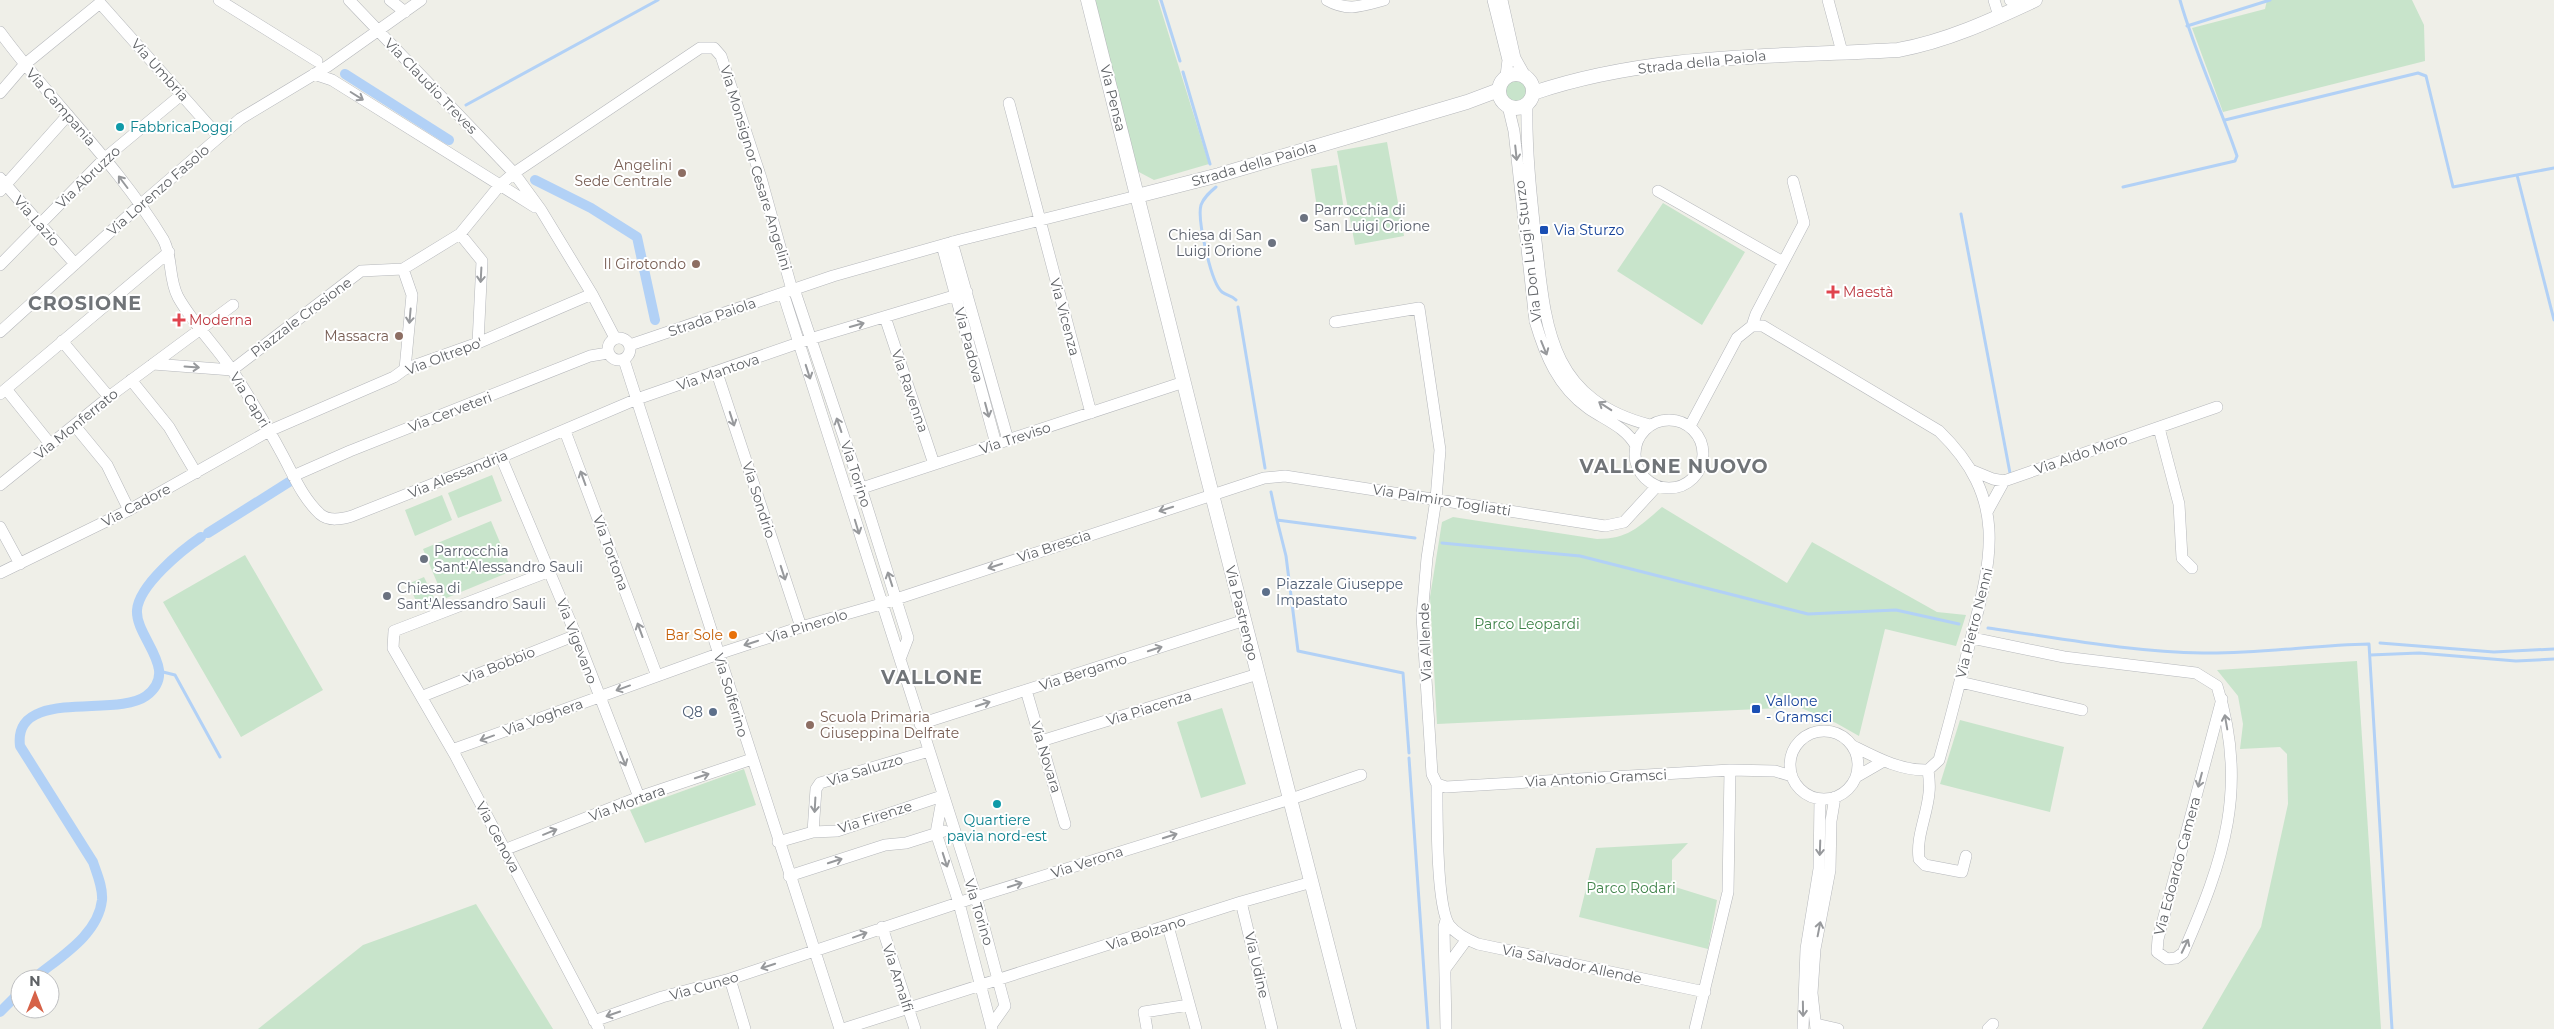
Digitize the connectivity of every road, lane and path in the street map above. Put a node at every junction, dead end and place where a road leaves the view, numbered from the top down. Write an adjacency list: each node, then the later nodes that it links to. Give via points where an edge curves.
1 (219, 0): 19 (street)
2 (348, 0): 17 (street, Via Claudio Treves)
3 (390, 0): 14 (street)
4 (421, 0): 14 (street, Via Lorenzo Fasolo)
5 (1088, 0): 36 (street, Via Pensa)
6 (1327, 0): 7 (street, via 1339,7 1354,9)
7 (1384, 0)
8 (1493, 0): 22 (street, via 1508,60)
9 (1502, 0): 23 (street, via 1515,58)
10 (1828, 0): 18 (street)
11 (1994, 0): 15 (street)
12 (2010, 0): 13 (street)
13 (2034, 0): 15 (street, Strada della Paiola)
14 (405, 12): 17 (street, Via Lorenzo Fasolo)
15 (1999, 16): 18 (street, Strada della Paiola, via 1926,44 1898,50)
16 (0, 32): 20 (street, Via Campania)
17 (378, 32): 21 (street, Via Lorenzo Fasolo); 31 (street, Via Claudio Treves)
18 (1842, 52): 23 (street, Strada della Paiola, via 1676,62)
19 (317, 61)
20 (24, 65): 24 (street); 25 (street, Via Umbria, via 100,4); 28 (street, Via Campania)
21 (314, 74): 29 (street, Via Lorenzo Fasolo, via 240,119); 34 (street, one-way to 34, via 332,80)
22 (1506, 76): 23 (street, via 1518,73); 26 (street)
23 (1529, 88): 26 (street, via 1521,107); 76 (street, Via Don Luigi Sturzo, one-way to 23, via 1618,414 1580,388 1557,355 1546,320 1530,179)
24 (0, 93)
25 (181, 95): 29 (street, Via Umbria); 30 (street, Via Abruzzo)
26 (1503, 99): 36 (street, Strada della Paiola, via 1467,102); 85 (street, Via Don Luigi Sturzo, one-way to 85, via 1514,131 1535,321 1541,343 1552,369 1568,390 1586,407 1630,435)
27 (1009, 103): 39 (street)
28 (68, 115): 30 (street, Via Campania); 33 (street)
29 (219, 137): 37 (street, Via Lorenzo Fasolo)
30 (105, 158): 37 (street, Via Campania, one-way to 30); 40 (street, Via Abruzzo)
31 (514, 173): 34 (street, Via Monsignor Cesare Angelini); 38 (street, Via Claudio Treves); 48 (street, Via Monsignor Cesare Angelini, via 700,48 714,48 721,56 776,233)
32 (1793, 181): 44 (street, via 1804,223)
33 (2, 184): 40 (street, Via Lazio)
34 (500, 185): 38 (street); 41 (street, Via Monsignor Cesare Angelini)
35 (1658, 191): 44 (street)
36 (1137, 196): 39 (street, Strada della Paiola); 70 (street, Via Pastrengo)
37 (140, 205): 43 (street, Via Campania); 45 (street, Via Lorenzo Fasolo)
38 (541, 210): 49 (street, Via Claudio Treves)
39 (1039, 220): 42 (street, Strada della Paiola); 75 (street, Via Vicenza)
40 (40, 225): 45 (street, Via Lazio); 46 (street, Via Abruzzo)
41 (460, 234): 47 (street, Via Monsignor Cesare Angelini); 60 (street, one-way to 60, via 482,262)
42 (947, 244): 48 (street, Strada della Paiola); 50 (street, Via Padova)
43 (169, 252): 55 (street, Via Capri, via 173,286); 59 (street)
44 (1783, 262): 54 (street)
45 (75, 264): 56 (street, Via Lorenzo Fasolo)
46 (0, 265)
47 (403, 269): 66 (street, one-way to 66, via 412,295); 67 (street, Piazzale Crosione, via 361,271)
48 (789, 291): 58 (street, Via Torino); 61 (street, Via Torino); 62 (street, Strada Paiola)
49 (592, 294): 57 (street, Via Claudio Treves); 60 (street, Via Oltrepo')
50 (961, 294): 52 (street); 82 (street, Via Padova); 83 (street, Via Padova, one-way to 83)
51 (233, 304): 55 (street, Via Monferrato)
52 (885, 317): 58 (street, one-way to 52); 87 (street, Via Ravenna)
53 (1335, 322): 97 (street, Via Allende, via 1419,308 1440,450)
54 (1752, 326): 78 (street, via 1737,338); 88 (street, Via Pietro Nenni, via 1763,326 1939,431 1954,445)
55 (200, 327): 65 (street, Via Monferrato); 67 (street, Via Capri)
56 (0, 332)
57 (615, 338): 62 (street, via 624,338); 63 (street, via 608,344)
58 (810, 339): 61 (street, Via Mantova); 94 (street, Via Torino, one-way to 58)
59 (62, 341): 71 (street); 72 (street)
60 (478, 343): 66 (street, Via Oltrepo')
61 (799, 343): 68 (street, Via Mantova); 95 (street, Via Torino, one-way to 95)
62 (630, 345): 64 (street, via 630,354)
63 (608, 353): 64 (street, via 614,360); 90 (street, Via Cerveteri, via 590,356)
64 (624, 360): 73 (street, Via Solferino)
65 (153, 364): 67 (street, one-way to 67); 69 (street, Via Monferrato)
66 (405, 369): 80 (street, Via Oltrepo', via 394,377)
67 (232, 370): 80 (street, Via Capri)
68 (717, 373): 73 (street, Via Mantova); 108 (street, Via Sondrio, one-way to 108)
69 (131, 380): 72 (street, Via Monferrato); 89 (street, via 169,427)
70 (1184, 382): 75 (street, Via Treviso); 96 (street, Via Pastrengo)
71 (3, 391): 84 (street)
72 (109, 397): 77 (street, Via Monferrato)
73 (637, 399): 81 (street, Via Alessandria); 111 (street, Via Solferino)
74 (2216, 407): 79 (street, Via Aldo Moro)
75 (1091, 413): 82 (street, Via Treviso)
76 (1650, 425): 78 (street, via 1670,419); 85 (street)
77 (75, 426): 84 (street, Via Monferrato); 98 (street, via 108,465)
78 (1690, 426): 93 (street, via 1699,435 1703,446 1704,459 1700,470 1681,486)
79 (2159, 428): 91 (street, Via Aldo Moro); 102 (street, via 2179,504 2182,558)
80 (270, 431): 89 (street, Via Cadore); 90 (street, Via Capri)
81 (565, 431): 86 (street, Via Alessandria); 114 (street, Via Tortona, one-way to 81)
82 (1008, 440): 83 (street, Via Treviso)
83 (996, 444): 87 (street, Via Treviso)
84 (51, 445): 92 (street, Via Monferrato)
85 (1636, 446): 93 (street, via 1639,470)
86 (501, 457): 90 (street, Via Alessandria, via 342,519 332,520 323,516 302,494); 103 (street, Via Vigevano)
87 (934, 464): 94 (street, Via Treviso)
88 (1971, 470): 91 (street); 99 (street, Via Pietro Nenni, via 1982,490)
89 (196, 473): 98 (street, Via Cadore)
90 (293, 476)
91 (2004, 481): 99 (street)
92 (0, 485)
93 (1657, 486): 97 (street, Via Palmiro Togliatti, via 1624,522 1605,526)
94 (861, 488): 95 (street, Via Treviso); 105 (street, Via Torino, one-way to 94)
95 (846, 493): 106 (street, Via Torino, one-way to 106)
96 (1212, 494): 97 (street, Via Palmiro Togliatti, via 1264,478 1285,476); 105 (street, Via Brescia, one-way to 105); 107 (street, Via Pastrengo)
97 (1436, 499): 137 (street, Via Allende, via 1422,616 1432,774)
98 (129, 510): 101 (street, Via Cadore)
99 (1987, 512): 110 (street, Via Pietro Nenni, via 1991,537 1988,572)
100 (0, 527): 101 (street)
101 (20, 564): 104 (street, Via Cadore)
102 (2192, 568)
103 (550, 571): 109 (street, Via Vigevano); 117 (street, Via Genova, via 394,631 393,648)
104 (0, 573)
105 (896, 599): 106 (street, Via Pinerolo); 112 (street, Via Torino, via 908,638)
106 (882, 604): 108 (street, Via Pinerolo); 112 (street, Via Torino)
107 (1245, 620): 113 (street, Via Pastrengo); 116 (street, Via Bergamo, one-way to 107)
108 (801, 627): 111 (street, Via Pinerolo, one-way to 111)
109 (576, 635): 117 (street, Via Bobbio); 118 (street, Via Vigevano)
110 (1972, 638): 115 (street, Via Pietro Nenni); 119 (street, Via Edoardo Camera, via 2064,657 2196,673 2218,686)
111 (718, 654): 114 (street, Via Voghera); 129 (street, Via Solferino)
112 (900, 658): 121 (street, Via Torino)
113 (1258, 674): 122 (street, Via Piacenza); 141 (street, Via Pastrengo)
114 (657, 676): 118 (street, Via Voghera, one-way to 118)
115 (1964, 682): 120 (street); 132 (street, Via Pietro Nenni, via 1939,760)
116 (1026, 690): 121 (street, Via Bergamo, one-way to 116); 122 (street, Via Novara)
117 (423, 696): 125 (street, Via Genova)
118 (599, 697): 125 (street, Via Voghera, one-way to 125); 139 (street, Via Vigevano, one-way to 139)
119 (2222, 699): 124 (street, Via Edoardo Camera); 127 (street, Via Edoardo Camera, one-way to 119)
120 (2082, 710)
121 (920, 724): 126 (street, Via Torino)
122 (1041, 741): 143 (street, Via Novara)
123 (1853, 746): 128 (street, via 1833,732 1816,732 1803,738); 130 (street); 136 (street, via 1858,762)
124 (2208, 746): 127 (street, via 2217,742); 127 (street, Via Edoardo Camera, one-way to 127, via 2158,938 2157,952 2166,960 2183,953 2213,882 2232,802)
125 (452, 750): 148 (street, Via Genova)
126 (929, 751): 138 (street, Via Torino); 145 (street, Via Saluzzo, one-way to 145, via 820,783 816,788)
127 (2231, 751)
128 (1791, 756): 133 (street, Via Antonio Gramsci); 135 (street)
129 (752, 760): 139 (street, Via Mortara, one-way to 129); 147 (street, Via Solferino)
130 (1882, 762): 132 (street); 136 (street)
131 (1730, 770): 133 (street, Via Antonio Gramsci); 137 (street, Via Antonio Gramsci, via 1446,787); 164 (street, via 1728,892)
132 (1928, 770): 149 (street, via 1929,794 1921,822 1919,859 1926,865 1962,872)
133 (1756, 771): 135 (street, Via Antonio Gramsci, via 1775,771)
134 (1361, 775): 141 (street, Via Verona)
135 (1792, 776): 142 (street, via 1802,792)
136 (1856, 777): 140 (street, via 1845,792)
137 (1436, 784): 155 (street, via 1441,899)
138 (942, 796): 144 (street, Via Torino); 145 (street, Via Firenze, via 837,831); 146 (street, Via Torino)
139 (639, 797): 148 (street, Via Mortara, one-way to 139)
140 (1835, 797): 142 (street); 168 (street, one-way to 140, via 1812,993 1814,966 1830,870)
141 (1290, 798): 151 (street, Via Pastrengo); 152 (street, Via Verona, one-way to 141)
142 (1820, 799): 179 (street, one-way to 179, via 1819,870 1806,950)
143 (1066, 824)
144 (952, 828): 146 (street); 152 (street, Via Torino)
145 (814, 832): 147 (street, Via Firenze)
146 (936, 833): 150 (street, one-way to 146, via 885,845 906,843); 154 (street, Via Torino, one-way to 154)
147 (778, 842): 150 (street, Via Solferino)
148 (504, 850): 167 (street, Via Genova)
149 (1966, 856)
150 (789, 876): 159 (street, Via Solferino)
151 (1312, 882): 153 (street, Via Bolzano); 176 (street, Via Pastrengo)
152 (976, 897): 154 (street, Via Verona); 162 (street, Via Torino)
153 (1241, 902): 156 (street, Via Bolzano); 175 (street, Via Udine)
154 (959, 903): 157 (street, Via Verona); 163 (street, Via Torino)
155 (1446, 920): 158 (street, Via Salvador Allende); 160 (street)
156 (1168, 926): 162 (street, Via Bolzano); 165 (street)
157 (882, 927): 159 (street, Via Verona, one-way to 157); 166 (street, Via Amalfi)
158 (1467, 939): 160 (street); 164 (street, Via Salvador Allende, via 1510,952)
159 (814, 951): 161 (street, Via Cuneo, one-way to 161); 171 (street, Via Solferino)
160 (1445, 969): 177 (street)
161 (730, 979): 167 (street, Via Cuneo, one-way to 167, via 662,997); 170 (street)
162 (1000, 980): 163 (street, Via Bolzano); 169 (street, Via Torino, via 1004,1006)
163 (981, 986): 166 (street, Via Bolzano); 169 (street, Via Torino)
164 (1705, 992): 178 (street)
165 (1189, 1005): 173 (street, via 1144,1012); 174 (street)
166 (909, 1009): 171 (street, Via Bolzano); 172 (street, Via Amalfi)
167 (596, 1025)
168 (1816, 1026): 180 (street)
169 (992, 1028)
170 (745, 1029)
171 (842, 1029)
172 (915, 1029)
173 (1147, 1029)
174 (1196, 1029)
175 (1272, 1029)
176 (1349, 1029)
177 (1446, 1029)
178 (1695, 1029)
179 (1803, 1029)
180 (1838, 1029)

